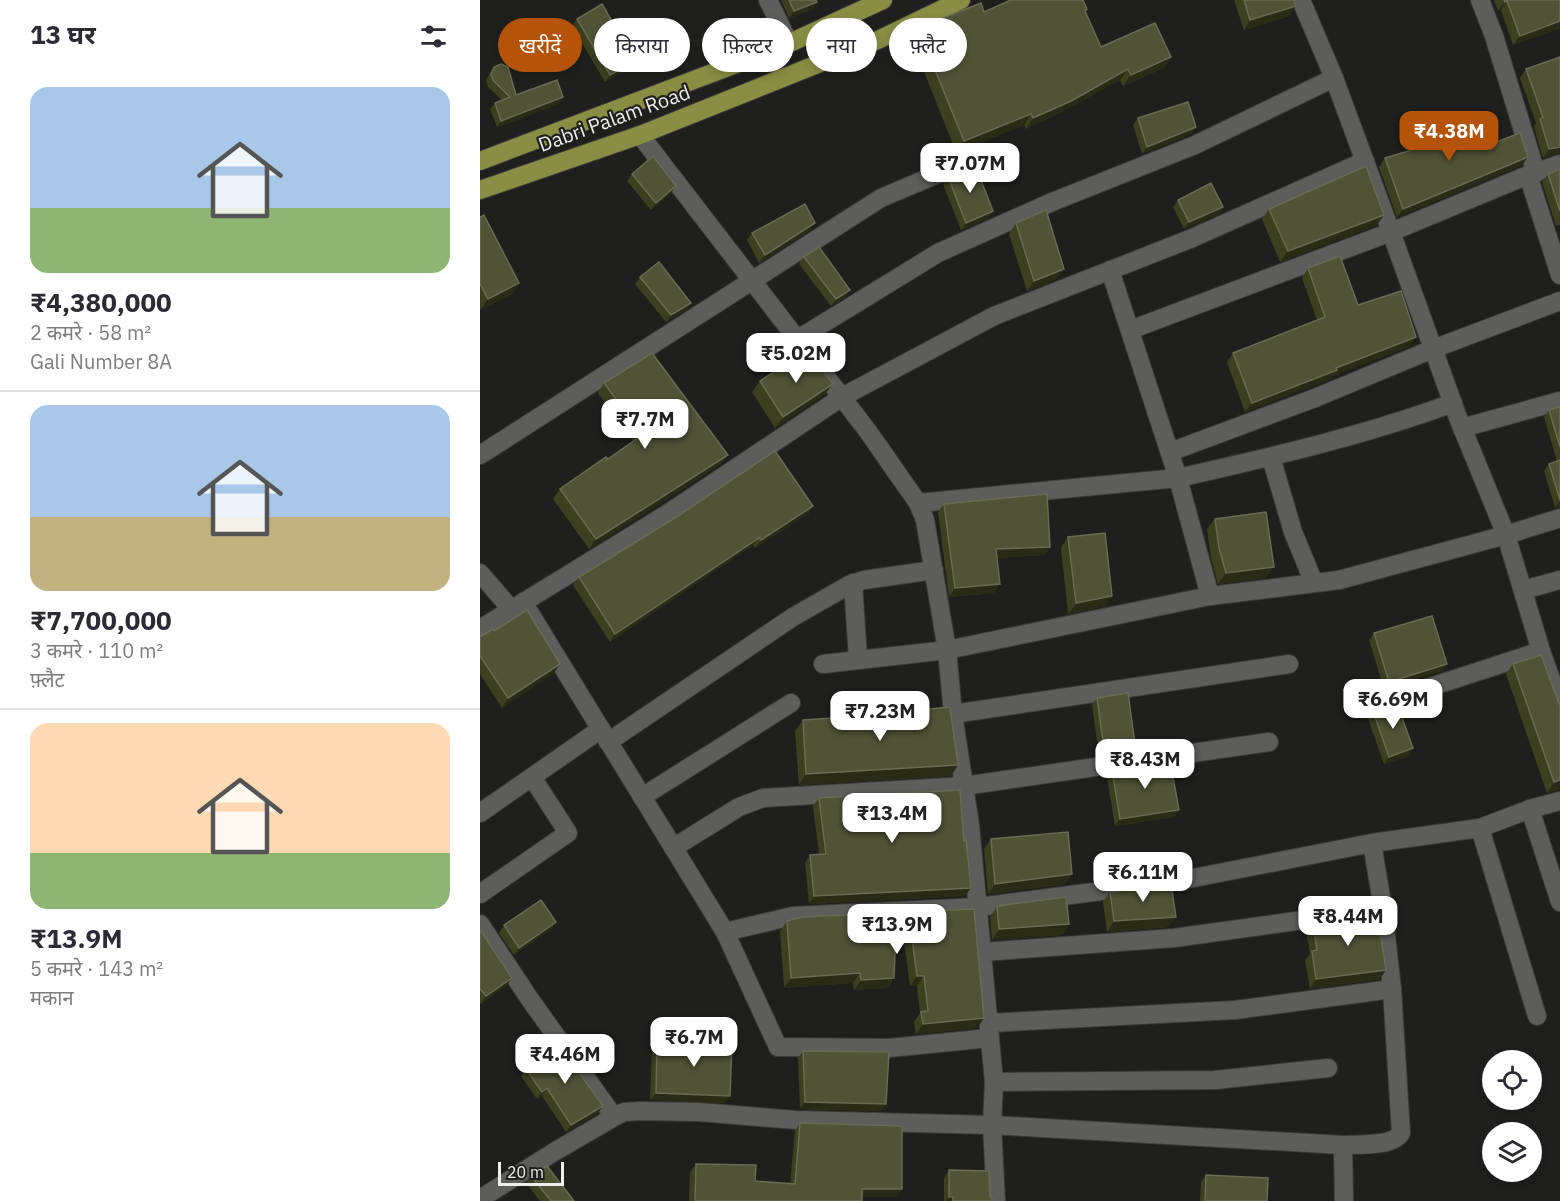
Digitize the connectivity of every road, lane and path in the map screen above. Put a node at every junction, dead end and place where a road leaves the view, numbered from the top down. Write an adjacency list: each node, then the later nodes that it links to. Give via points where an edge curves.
1 (768, 0): 6 (street)
2 (883, 0): 7 (main road, Dabri Palam Road)
3 (961, 0): 10 (main road, Dabri Palam Road, via 878,40)
4 (1301, 0): 9 (street)
5 (1480, 0): 15 (street, via 1494,36)
6 (777, 18)
7 (794, 41)
8 (713, 72): 12 (main road, Dabri Palam Road)
9 (1334, 78): 13 (street); 23 (street, via 1196,145 1052,202 938,253)
10 (640, 135): 16 (main road, Dabri Palam Road); 20 (street)
11 (978, 157): 20 (street, via 881,198)
12 (485, 159): 16 (main road)
13 (1365, 161): 17 (street); 18 (street, via 1190,240)
14 (1560, 164): 15 (street)
15 (1532, 174): 17 (street); 19 (street)
16 (488, 187)
17 (1391, 232): 22 (street); 24 (street)
18 (1110, 270): 22 (street); 25 (street, via 994,316)
19 (1560, 275)
20 (753, 279): 23 (street); 30 (street)
21 (1560, 301): 24 (street)
22 (1130, 330): 29 (street)
23 (798, 339): 25 (street)
24 (1433, 349): 27 (street); 29 (street)
25 (842, 397): 33 (street); 43 (street, via 667,514)
26 (1560, 401): 28 (street)
27 (1453, 403): 28 (street); 31 (street)
28 (1462, 428): 35 (street)
29 (1170, 452): 32 (street)
30 (480, 455)
31 (1271, 457): 32 (street); 40 (street, via 1293,532)
32 (1178, 478): 33 (street); 42 (street)
33 (918, 503): 36 (street)
34 (1560, 518): 35 (street)
35 (1506, 535): 40 (street, via 1339,580); 41 (street)
36 (934, 570): 39 (street); 45 (street)
37 (480, 573): 43 (street)
38 (1560, 579): 41 (street)
39 (853, 583): 47 (street); 54 (street)
40 (1314, 583): 42 (street)
41 (1523, 590): 46 (street)
42 (1210, 596): 45 (street)
43 (517, 605): 44 (street); 54 (street)
44 (480, 629)
45 (947, 650): 47 (street); 53 (street)
46 (1541, 651): 51 (street); 52 (street)
47 (858, 659): 48 (street)
48 (823, 664)
49 (1289, 664): 53 (street)
50 (791, 703): 58 (street)
51 (1560, 705)
52 (1372, 706)
53 (952, 714): 57 (street)
54 (604, 735): 56 (street); 58 (street)
55 (1269, 742): 57 (street)
56 (532, 777): 61 (street); 65 (street, via 568,833)
57 (964, 786): 64 (street, via 763,798 738,807); 67 (street)
58 (642, 797): 64 (street)
59 (1560, 801): 60 (street)
60 (1530, 809): 62 (street); 66 (street)
61 (480, 813)
62 (1480, 828): 63 (street); 73 (street)
63 (1372, 843): 67 (street, via 1178,881); 68 (street)
64 (673, 848): 70 (street)
65 (480, 894)
66 (1560, 902)
67 (978, 907): 70 (street, via 793,916); 71 (street)
68 (1383, 909): 71 (street, via 1174,938); 72 (street)
69 (480, 924): 77 (street)
70 (725, 932): 74 (street, via 778,1047 889,1048)
71 (982, 952): 74 (street)
72 (1392, 989): 74 (street, via 1235,1010); 79 (street, via 1401,1133 1389,1142)
73 (1537, 1016)
74 (989, 1031): 76 (street)
75 (1328, 1068): 76 (street, via 1215,1080)
76 (994, 1082): 78 (street)
77 (614, 1117): 78 (street, via 640,1111 699,1112 796,1120); 80 (street)
78 (992, 1125): 79 (street); 81 (street)
79 (1342, 1145): 82 (street)
80 (480, 1199)
81 (996, 1201)
82 (1344, 1201)

